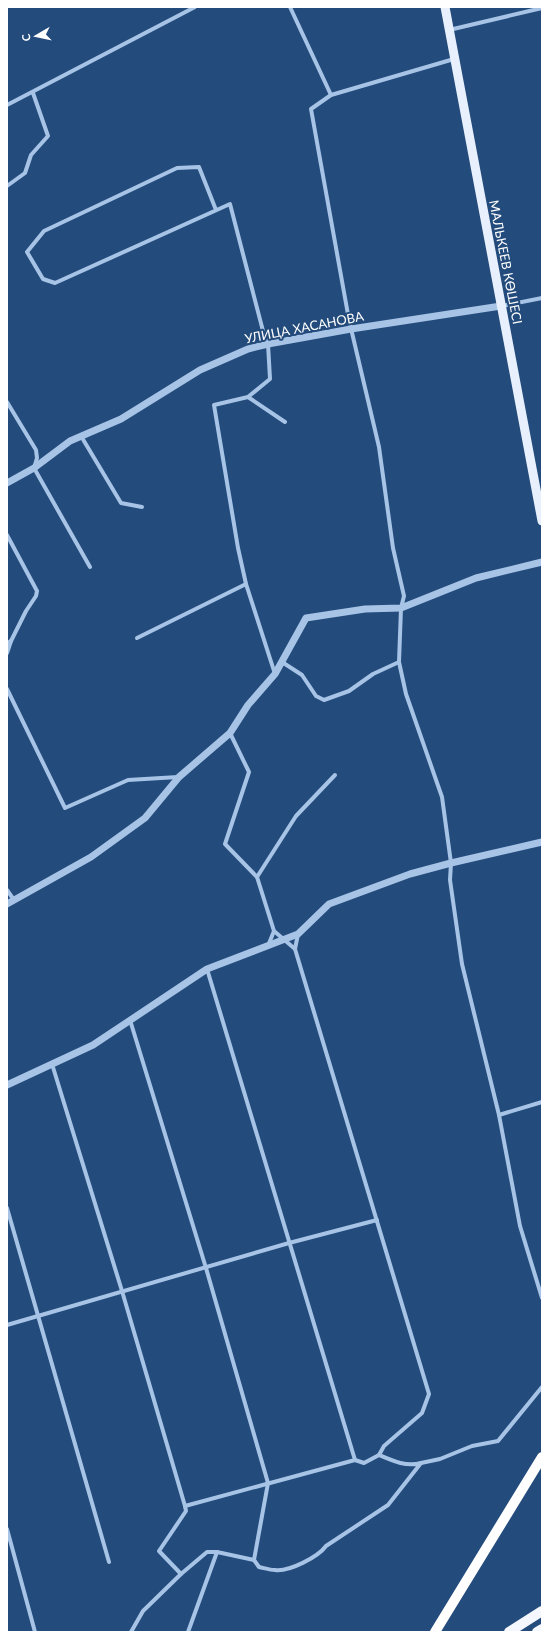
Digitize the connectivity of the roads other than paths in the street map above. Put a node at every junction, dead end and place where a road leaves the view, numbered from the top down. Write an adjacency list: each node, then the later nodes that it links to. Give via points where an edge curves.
1 (194, 7): 7 (street)
2 (290, 7): 8 (street)
3 (445, 7): 5 (main road, МАЛЬКЕЕВ КӨШЕСІ)
4 (542, 8): 5 (street)
5 (449, 30): 6 (main road, МАЛЬКЕЕВ КӨШЕСІ)
6 (455, 59): 8 (street); 13 (main road, МАЛЬКЕЕВ КӨШЕСІ)
7 (33, 93): 9 (street); 10 (street, via 48,136 30,155 25,173)
8 (331, 95): 14 (street, via 311,109)
9 (7, 106)
10 (7, 186)
11 (216, 210): 11 (street, via 55,283 43,279 27,252 44,231 177,168 198,167); 15 (street, via 230,204)
12 (542, 298): 13 (street, УЛИЦА ХАСАНОВА)
13 (501, 306): 14 (street, УЛИЦА ХАСАНОВА); 22 (main road, МАЛЬКЕЕВ КӨШЕСІ)
14 (351, 330): 15 (street, УЛИЦА ХАСАНОВА); 29 (street, via 379,447 393,548 404,596)
15 (268, 344): 16 (street, via 270,379); 19 (street, УЛИЦА ХАСАНОВА, via 248,349 200,370 121,419)
16 (248, 397): 18 (street); 28 (street, via 214,405)
17 (7, 402): 20 (street, via 36,450)
18 (285, 422)
19 (81, 436): 20 (street, УЛИЦА ХАСАНОВА, via 70,441); 23 (street, via 121,503)
20 (34, 468): 21 (street, УЛИЦА ХАСАНОВА); 27 (street)
21 (7, 483)
22 (540, 498): 24 (main road, МАЛЬКЕЕВ КӨШЕСІ)
23 (142, 507)
24 (542, 521)
25 (7, 534): 31 (street, via 37,591)
26 (542, 562): 29 (street, via 476,578)
27 (90, 567)
28 (246, 584): 30 (street); 35 (street)
29 (401, 608): 33 (street, via 365,609 306,618); 34 (street)
30 (137, 638)
31 (9, 642): 32 (street)
32 (7, 653)
33 (282, 662): 34 (street, via 302,676 316,696 324,700 349,691 373,674); 35 (street)
34 (400, 662): 41 (street, via 406,694 442,797)
35 (275, 674): 37 (street, via 248,705)
36 (7, 690): 39 (street, via 65,808 128,780)
37 (230, 733): 39 (street); 42 (street, via 249,772 225,844)
38 (335, 775): 42 (street, via 296,816)
39 (179, 777): 44 (street, via 145,818 91,857)
40 (542, 842): 41 (street)
41 (451, 862): 46 (street, via 329,904); 55 (street, via 450,880 462,964)
42 (257, 877): 45 (street)
43 (7, 890): 44 (street)
44 (10, 902)
45 (274, 931): 47 (street); 48 (street)
46 (298, 934): 47 (street); 49 (street)
47 (284, 940): 48 (street); 49 (street)
48 (268, 946): 50 (street)
49 (295, 949): 57 (street)
50 (207, 969): 51 (street); 58 (street)
51 (130, 1019): 52 (street, via 93,1045); 59 (street)
52 (52, 1063): 53 (street); 60 (street)
53 (7, 1085)
54 (542, 1102): 55 (street)
55 (499, 1115): 61 (street, via 520,1226)
56 (7, 1208): 62 (street)
57 (377, 1220): 58 (street); 65 (street, via 429,1394 422,1413 384,1446)
58 (289, 1243): 59 (street); 67 (street)
59 (206, 1268): 60 (street); 69 (street)
60 (122, 1291): 62 (street); 70 (street)
61 (542, 1298)
62 (39, 1317): 63 (street); 74 (street)
63 (7, 1325)
64 (542, 1387): 68 (street, via 498,1441 472,1446 440,1459)
65 (379, 1455): 67 (street, via 364,1463); 68 (street, via 412,1466)
66 (542, 1457): 81 (highway)
67 (355, 1460): 69 (street)
68 (421, 1463): 73 (street, via 388,1505 326,1546 322,1552 292,1568 276,1571 259,1567)
69 (268, 1483): 70 (street); 73 (street)
70 (185, 1506): 75 (street, via 186,1511 159,1551)
71 (7, 1529): 78 (street)
72 (217, 1552): 73 (street); 75 (street, via 207,1552); 80 (street)
73 (254, 1560)
74 (109, 1562)
75 (181, 1574): 79 (street, via 143,1611)
76 (542, 1611): 82 (highway)
77 (542, 1629): 83 (highway)
78 (35, 1632)
79 (131, 1632)
80 (188, 1632)
81 (435, 1632)
82 (509, 1632)
83 (537, 1632)

